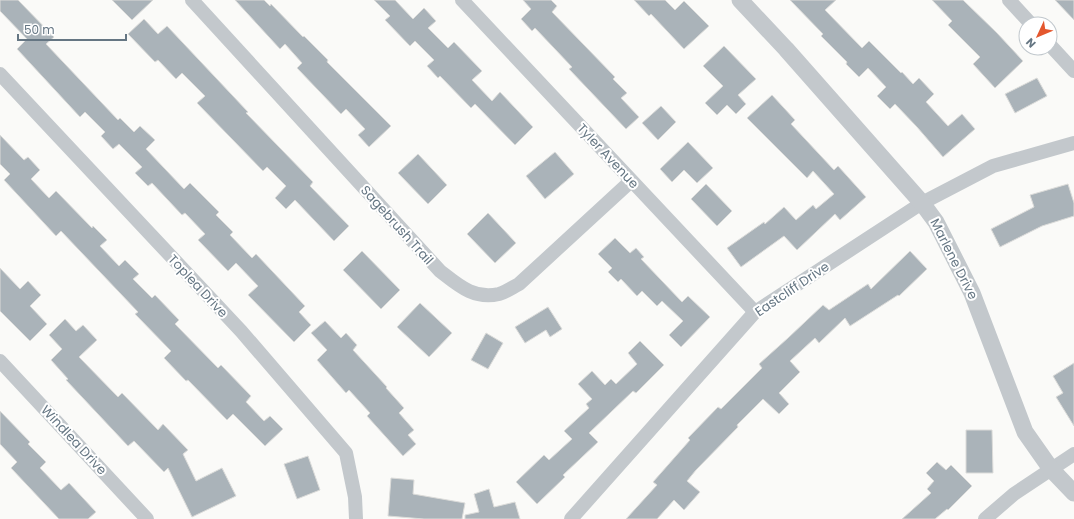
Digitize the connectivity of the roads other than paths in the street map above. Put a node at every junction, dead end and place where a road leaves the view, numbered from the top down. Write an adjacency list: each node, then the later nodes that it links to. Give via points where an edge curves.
1 (192, 0): 10 (street, Sagebrush Trail, via 440,271 465,290 484,296 500,293 519,284)
2 (462, 0): 10 (street, Tyler Avenue)
3 (740, 0): 11 (street, Marlene Drive, via 786,48)
4 (1009, 0): 5 (street)
5 (1024, 16)
6 (1058, 54): 7 (street)
7 (1074, 71)
8 (0, 74): 18 (street, Toplea Drive, via 241,331 346,453 355,497)
9 (1074, 143): 11 (street, Eastcliff Drive, via 994,166)
10 (631, 181): 12 (street, Tyler Avenue)
11 (922, 203): 12 (street, Eastcliff Drive); 15 (street, Marlene Drive, via 936,222 972,293 1025,432)
12 (755, 312): 19 (street, Eastcliff Drive)
13 (0, 361): 17 (street, Windlea Drive)
14 (1074, 454): 15 (street)
15 (1051, 469): 16 (street, Marlene Drive); 20 (street, via 1014,494)
16 (1074, 493)
17 (147, 519)
18 (356, 519)
19 (571, 519)
20 (985, 519)

